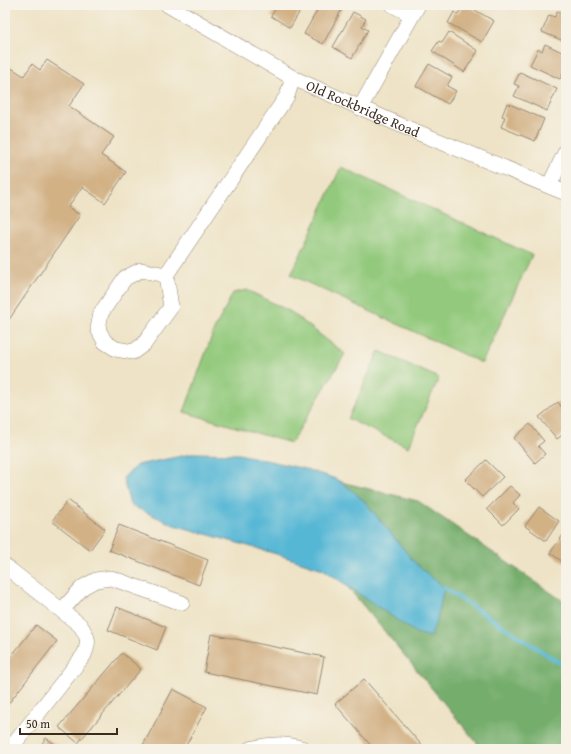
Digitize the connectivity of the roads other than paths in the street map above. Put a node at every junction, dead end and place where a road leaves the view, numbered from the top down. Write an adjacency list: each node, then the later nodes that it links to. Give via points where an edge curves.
1 (168, 5): 4 (street, Old Rockbridge Road)
2 (393, 5): 3 (street)
3 (415, 10): 5 (street)
4 (293, 78): 5 (street, Old Rockbridge Road); 9 (street, via 287,96)
5 (360, 108): 7 (street, Old Rockbridge Road)
6 (566, 151): 7 (street)
7 (549, 186): 8 (street, Old Rockbridge Road)
8 (566, 193)
9 (166, 276): 9 (street, via 171,307 144,344 133,352 116,349 105,342 98,329 101,313 125,278 141,270)
10 (5, 566): 12 (street)
11 (182, 603): 12 (street, via 111,578 96,580 83,587)
12 (62, 610): 13 (street, via 80,624 88,645 84,655)
13 (10, 749)
14 (250, 749): 15 (street, via 273,744 292,745)
15 (304, 749)

